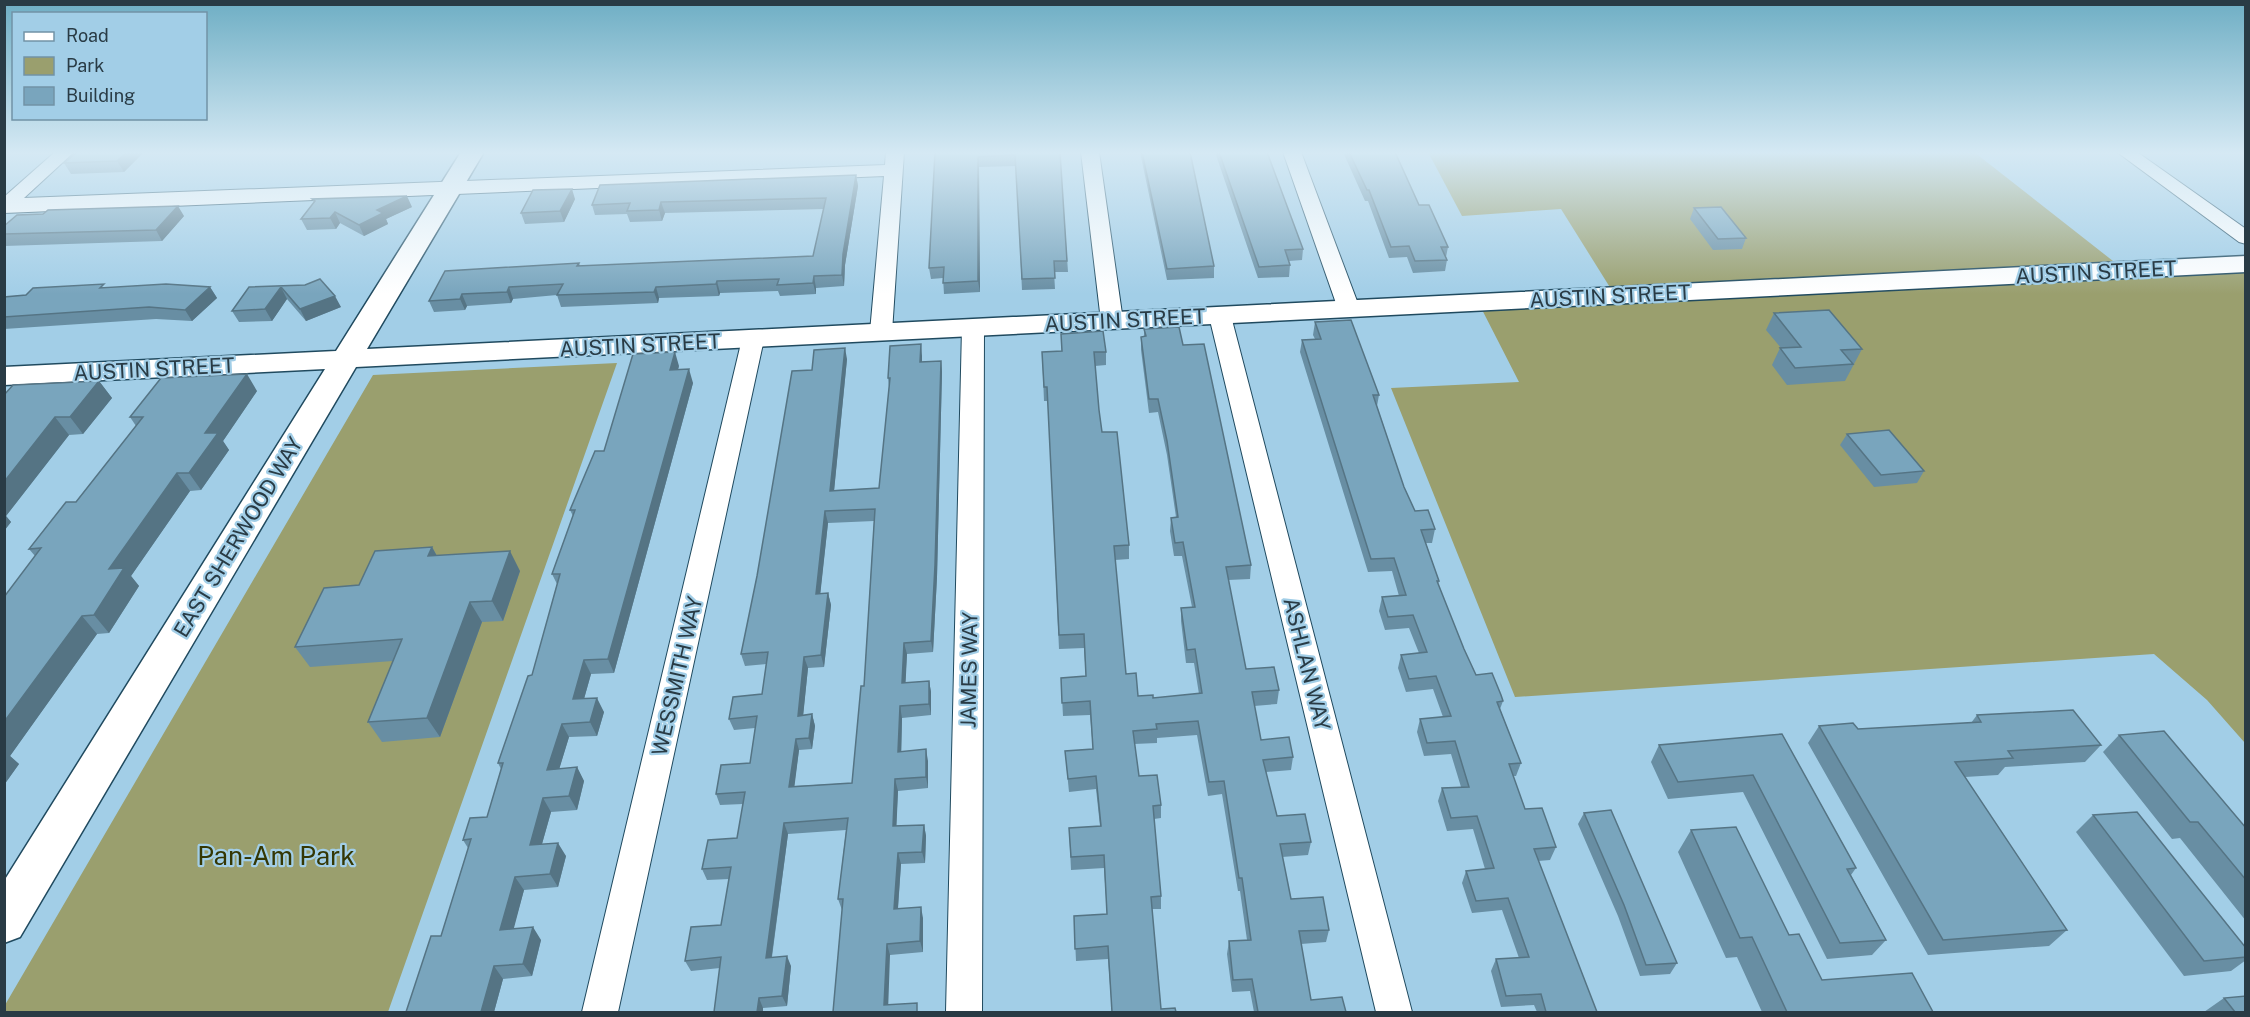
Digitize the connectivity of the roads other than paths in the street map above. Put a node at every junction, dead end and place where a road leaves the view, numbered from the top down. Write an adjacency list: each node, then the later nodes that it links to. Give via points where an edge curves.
1 (159, 199): 7 (street)
2 (443, 199): 16 (street, EAST SHERWOOD WAY)
3 (891, 199): 14 (street)
4 (1096, 199): 12 (street)
5 (1309, 199): 10 (street)
6 (2192, 199): 8 (street)
7 (5, 206)
8 (2246, 238)
9 (2246, 264): 10 (street, AUSTIN STREET)
10 (1349, 309): 11 (street, AUSTIN STREET)
11 (1220, 316): 12 (street, AUSTIN STREET); 21 (street, ASHLAN WAY)
12 (1113, 321): 13 (street, AUSTIN STREET)
13 (973, 328): 14 (street, AUSTIN STREET); 20 (street, JAMES WAY)
14 (881, 333): 15 (street, AUSTIN STREET)
15 (753, 339): 16 (street, AUSTIN STREET); 19 (street, WESSMITH WAY)
16 (346, 359): 17 (street, AUSTIN STREET); 18 (street, EAST SHERWOOD WAY)
17 (4, 376)
18 (4, 922)
19 (600, 1012)
20 (964, 1012)
21 (1394, 1012)

